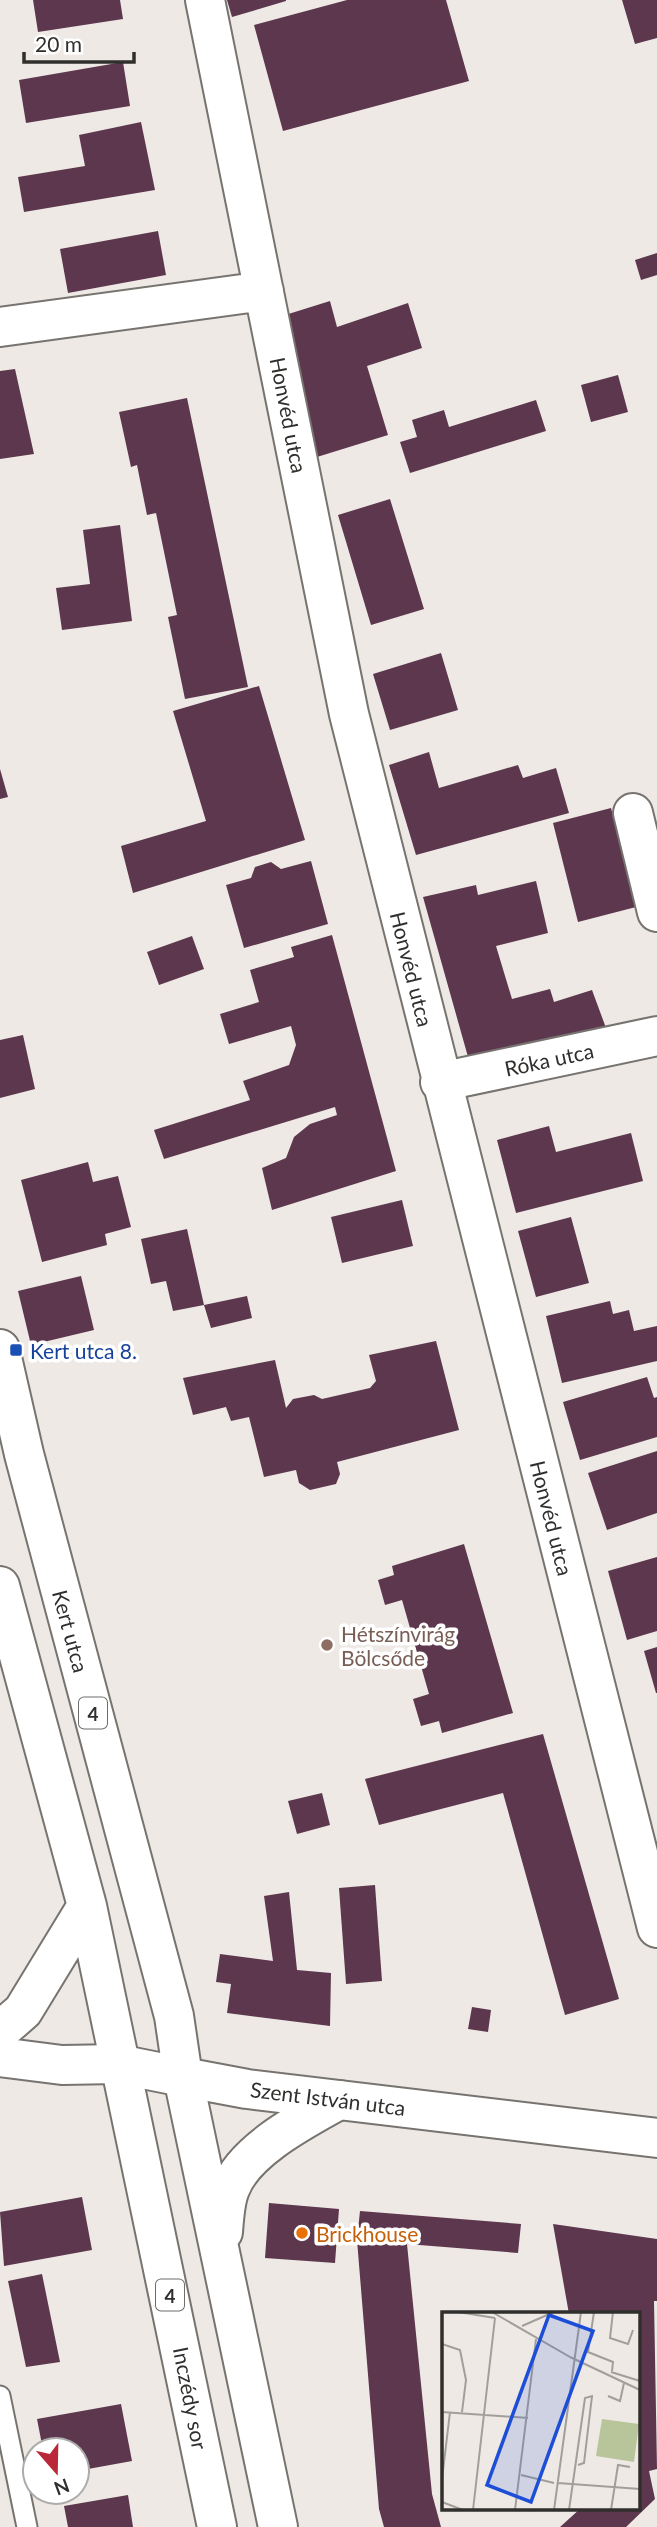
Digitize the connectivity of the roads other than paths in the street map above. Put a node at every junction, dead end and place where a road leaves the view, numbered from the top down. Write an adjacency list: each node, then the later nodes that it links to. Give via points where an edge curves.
1 (205, 0): 2 (street, Honvéd utca)
2 (264, 291): 3 (street); 7 (street, Honvéd utca, via 349,714)
3 (0, 327)
4 (633, 813): 5 (street)
5 (657, 912)
6 (657, 1036): 7 (street, Róka utca)
7 (440, 1082): 11 (street, Honvéd utca)
8 (0, 1349): 15 (street, Kert utca / 4, via 174,2016)
9 (0, 1586): 10 (street, 4)
10 (87, 1906): 12 (street, via 23,2011); 14 (street, 4)
11 (657, 1928)
12 (0, 2031)
13 (0, 2057): 14 (street, Szent István utca, via 62,2065)
14 (117, 2064): 15 (street, Szent István utca); 21 (street, Inczédy sor / 4, via 167,2277)
15 (183, 2077): 16 (street, Szent István utca); 18 (street, 4)
16 (339, 2099): 17 (street, Szent István utca); 18 (street, via 289,2129 247,2165 230,2188)
17 (657, 2138)
18 (221, 2252): 22 (street, 4)
19 (0, 2396): 20 (lane)
20 (27, 2527)
21 (217, 2527)
22 (278, 2527)

